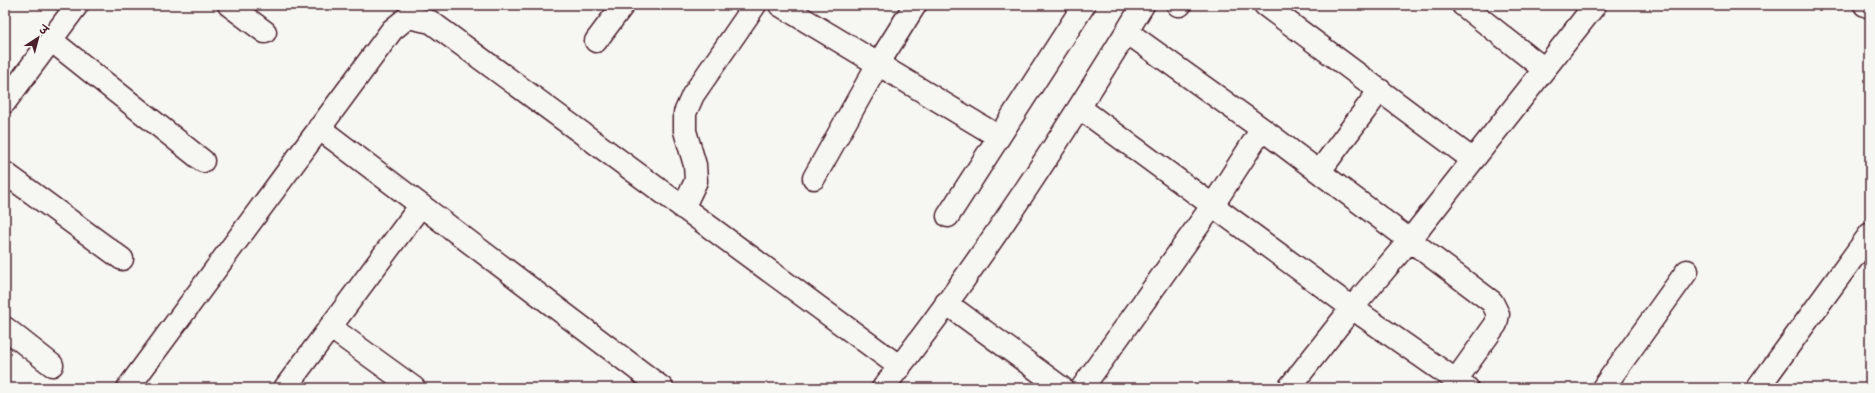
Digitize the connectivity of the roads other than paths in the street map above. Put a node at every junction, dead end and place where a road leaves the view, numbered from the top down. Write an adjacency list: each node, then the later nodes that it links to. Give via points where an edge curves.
1 (77, 5): 18 (street)
2 (229, 5): 16 (street)
3 (409, 5): 15 (street)
4 (623, 5): 19 (street)
5 (755, 5): 35 (street, via 693,95 685,113 685,131 695,165 696,181)
6 (780, 5): 20 (street)
7 (915, 5): 20 (street)
8 (1084, 5): 27 (street)
9 (1143, 5): 17 (street)
10 (1265, 5): 22 (street)
11 (1463, 5): 21 (street)
12 (1595, 5): 21 (street)
13 (1864, 5): 14 (street)
14 (1870, 7)
15 (392, 30): 25 (street); 35 (street, via 408,17 431,22)
16 (265, 32)
17 (1127, 32): 24 (street); 26 (street)
18 (51, 40): 23 (street); 29 (street)
19 (596, 41)
20 (878, 64): 27 (street); 32 (street)
21 (1544, 69): 28 (street)
22 (1380, 90): 28 (street); 31 (street)
23 (5, 102)
24 (1080, 108): 34 (street); 41 (street)
25 (319, 128): 33 (street); 48 (street)
26 (1262, 129): 31 (street); 34 (street)
27 (999, 137): 36 (street)
28 (1473, 160): 38 (street)
29 (203, 161)
30 (5, 172): 39 (street)
31 (1319, 172): 38 (street)
32 (814, 178)
33 (421, 205): 43 (street); 51 (street)
34 (1213, 205): 42 (street); 54 (street)
35 (683, 208): 46 (street)
36 (948, 216)
37 (1870, 234): 57 (street)
38 (1410, 240): 42 (street); 47 (street, via 1492,302 1498,314 1496,324)
39 (122, 259)
40 (1687, 271): 56 (street)
41 (946, 303): 46 (street); 53 (street)
42 (1352, 308): 47 (street); 55 (street)
43 (330, 327): 49 (street); 50 (street)
44 (5, 328): 45 (street)
45 (52, 365)
46 (900, 367): 52 (street)
47 (1461, 384)
48 (128, 388)
49 (285, 388)
50 (414, 388)
51 (662, 388)
52 (884, 388)
53 (1062, 388)
54 (1082, 388)
55 (1289, 388)
56 (1603, 388)
57 (1758, 388)

